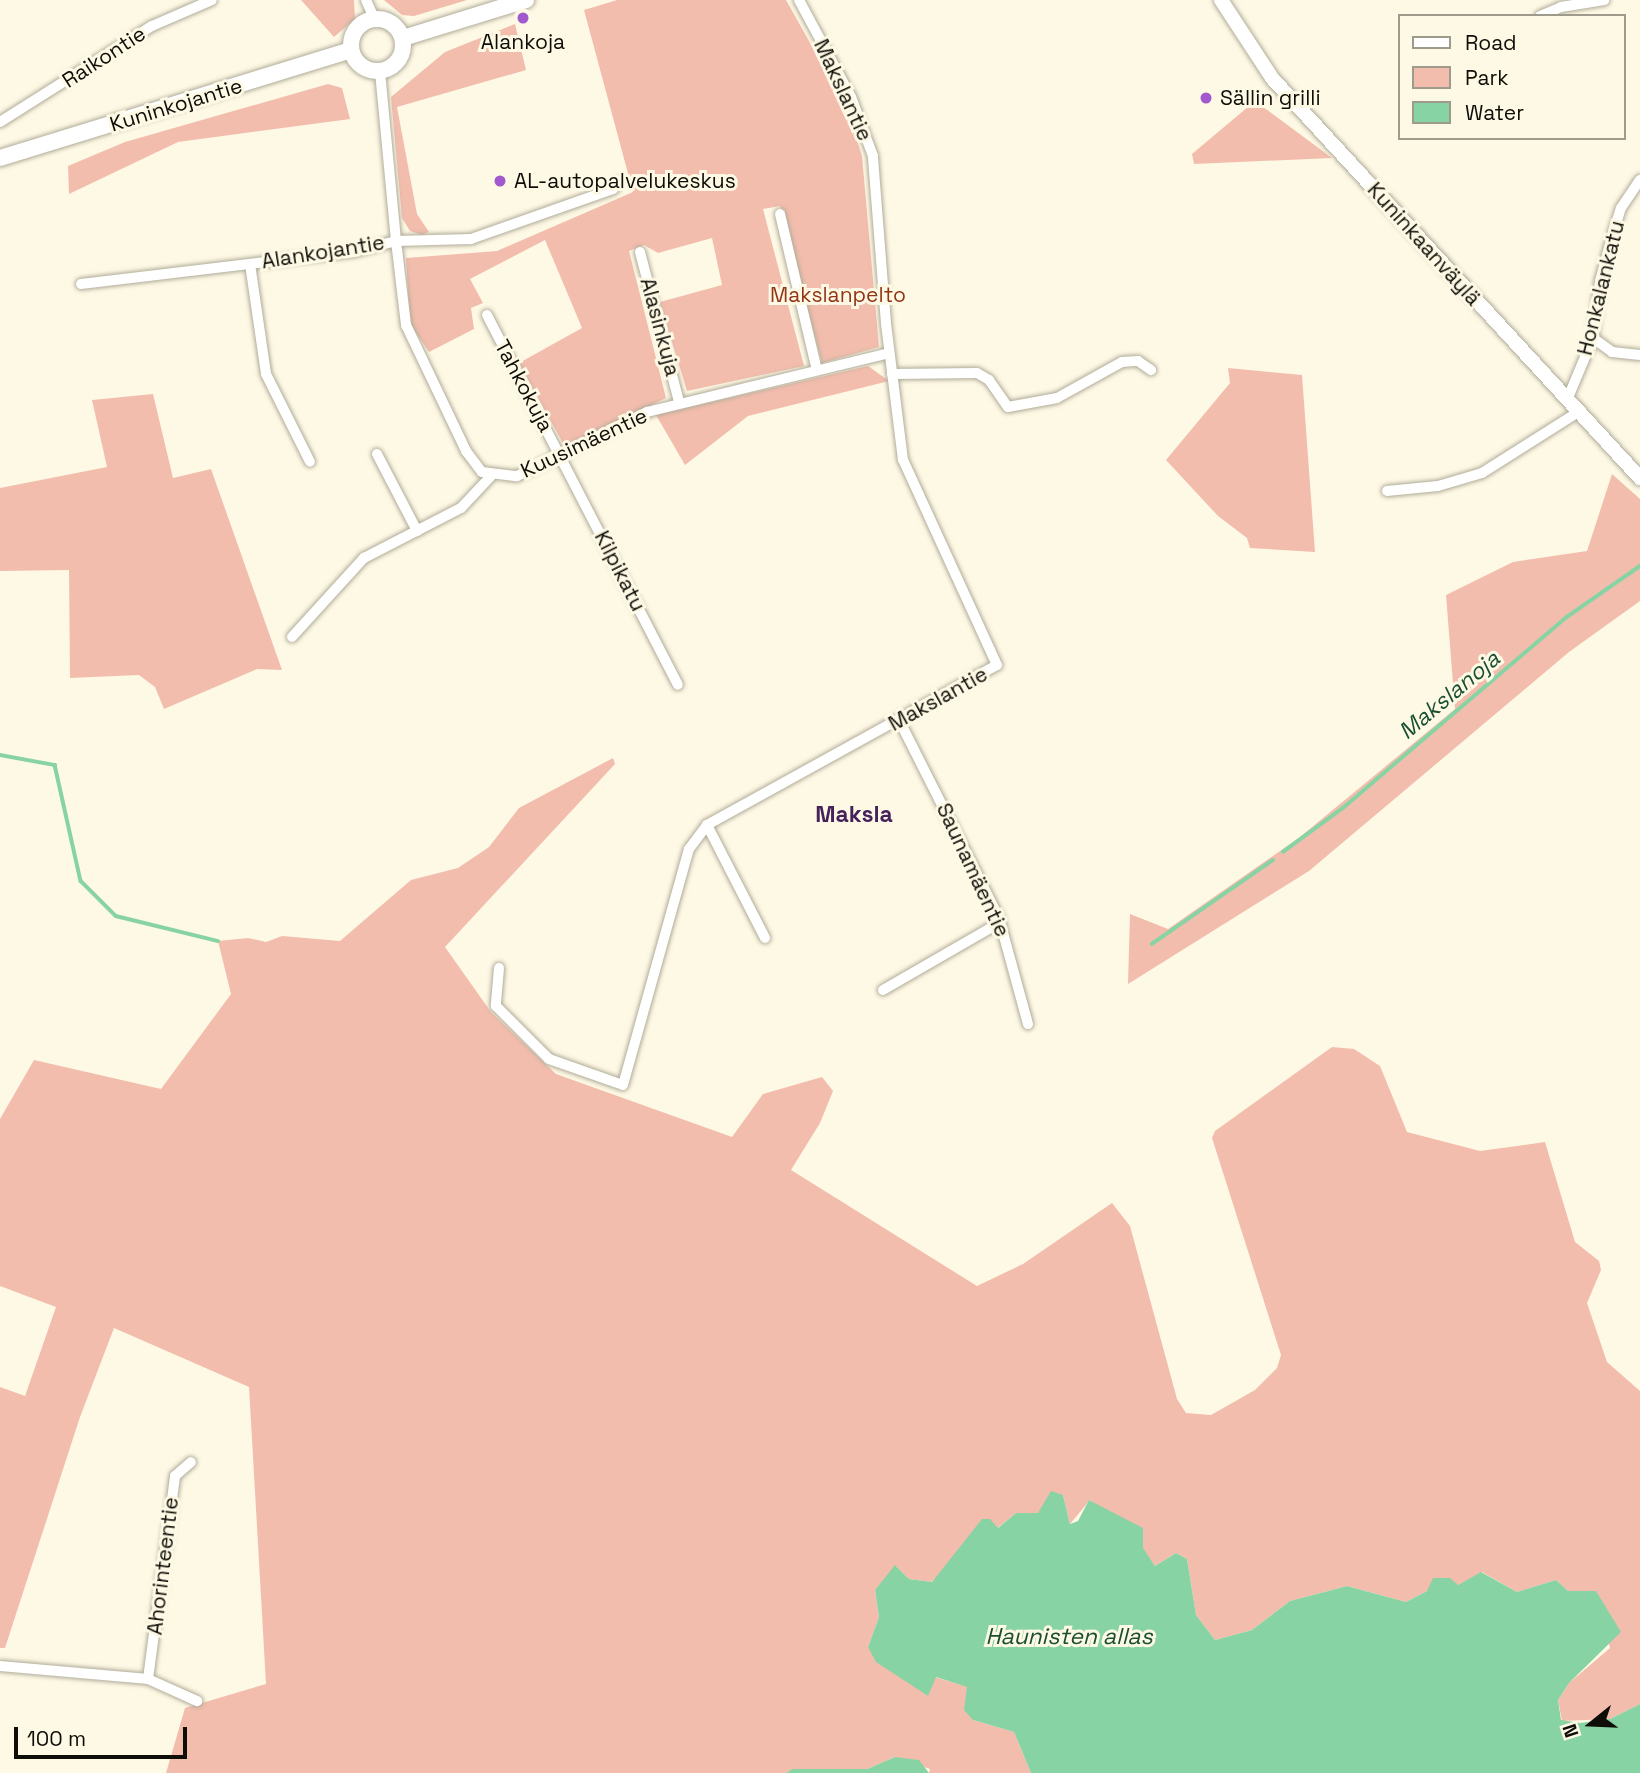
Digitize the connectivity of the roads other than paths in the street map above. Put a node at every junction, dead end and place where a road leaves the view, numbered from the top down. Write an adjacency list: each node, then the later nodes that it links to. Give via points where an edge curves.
1 (212, 0): 12 (street, Raikontie, via 152,26)
2 (366, 0): 8 (street)
3 (526, 0): 9 (main road)
4 (799, 0): 23 (street, Makslantie, via 851,97 873,156)
5 (1221, 0): 28 (street, Kuninkaanväylä, via 1272,78)
6 (1604, 0): 7 (street, via 1562,6)
7 (1545, 14)
8 (374, 18): 9 (main road, via 395,25); 10 (main road, via 354,33)
9 (403, 38): 11 (main road, via 401,56)
10 (351, 50): 11 (main road, via 359,64); 13 (main road, Kuninkojantie)
11 (380, 71): 17 (street, Alankojantie)
12 (0, 122)
13 (0, 158)
14 (1640, 180): 22 (street, Honkalankatu, via 1621,208 1612,237 1600,281)
15 (620, 181): 17 (street, via 613,188 471,239)
16 (780, 214): 25 (street)
17 (397, 241): 19 (street, Alankojantie, via 356,251); 34 (street, Kuusimäentie, via 406,325 466,451)
18 (640, 251): 29 (street, Alasinkuja)
19 (250, 264): 20 (street, Alankojantie); 33 (street, via 266,374)
20 (81, 284)
21 (487, 315): 32 (street, Tahkokuja)
22 (1593, 338): 24 (street, via 1612,352); 28 (street, Honkalankatu)
23 (890, 353): 25 (street, Kuusimäentie); 27 (street, Makslantie)
24 (1640, 355)
25 (817, 370): 29 (street, Kuusimäentie)
26 (1151, 370): 27 (street, via 1138,361 1122,362 1057,398 1008,407 989,380 977,373)
27 (892, 374): 40 (street, Makslantie, via 904,460 997,666)
28 (1567, 400): 30 (street, Kuninkaanväylä)
29 (679, 402): 32 (street, Kuusimäentie, via 647,412)
30 (1578, 412): 35 (street, Kuninkaanväylä); 36 (street, via 1482,473 1438,486)
31 (377, 454): 37 (street)
32 (561, 456): 34 (street, Kuusimäentie, via 517,476); 39 (street, Kilpikatu)
33 (310, 462)
34 (491, 476): 37 (street, via 461,508)
35 (1640, 478)
36 (1387, 491)
37 (417, 531): 38 (street, via 364,558)
38 (292, 637)
39 (678, 685)
40 (900, 722): 41 (street, Makslantie, via 779,782); 42 (street, Saunamäentie)
41 (707, 825): 43 (street); 44 (street, Makslantie, via 689,849 623,1085 549,1059 496,1006)
42 (999, 918): 45 (street, via 994,926 921,963); 46 (street, Saunamäentie)
43 (765, 938)
44 (499, 968)
45 (883, 990)
46 (1028, 1024)
47 (191, 1462): 49 (street, Ahorinteentie, via 175,1476)
48 (0, 1666): 49 (street)
49 (148, 1679): 50 (street)
50 (197, 1701)

